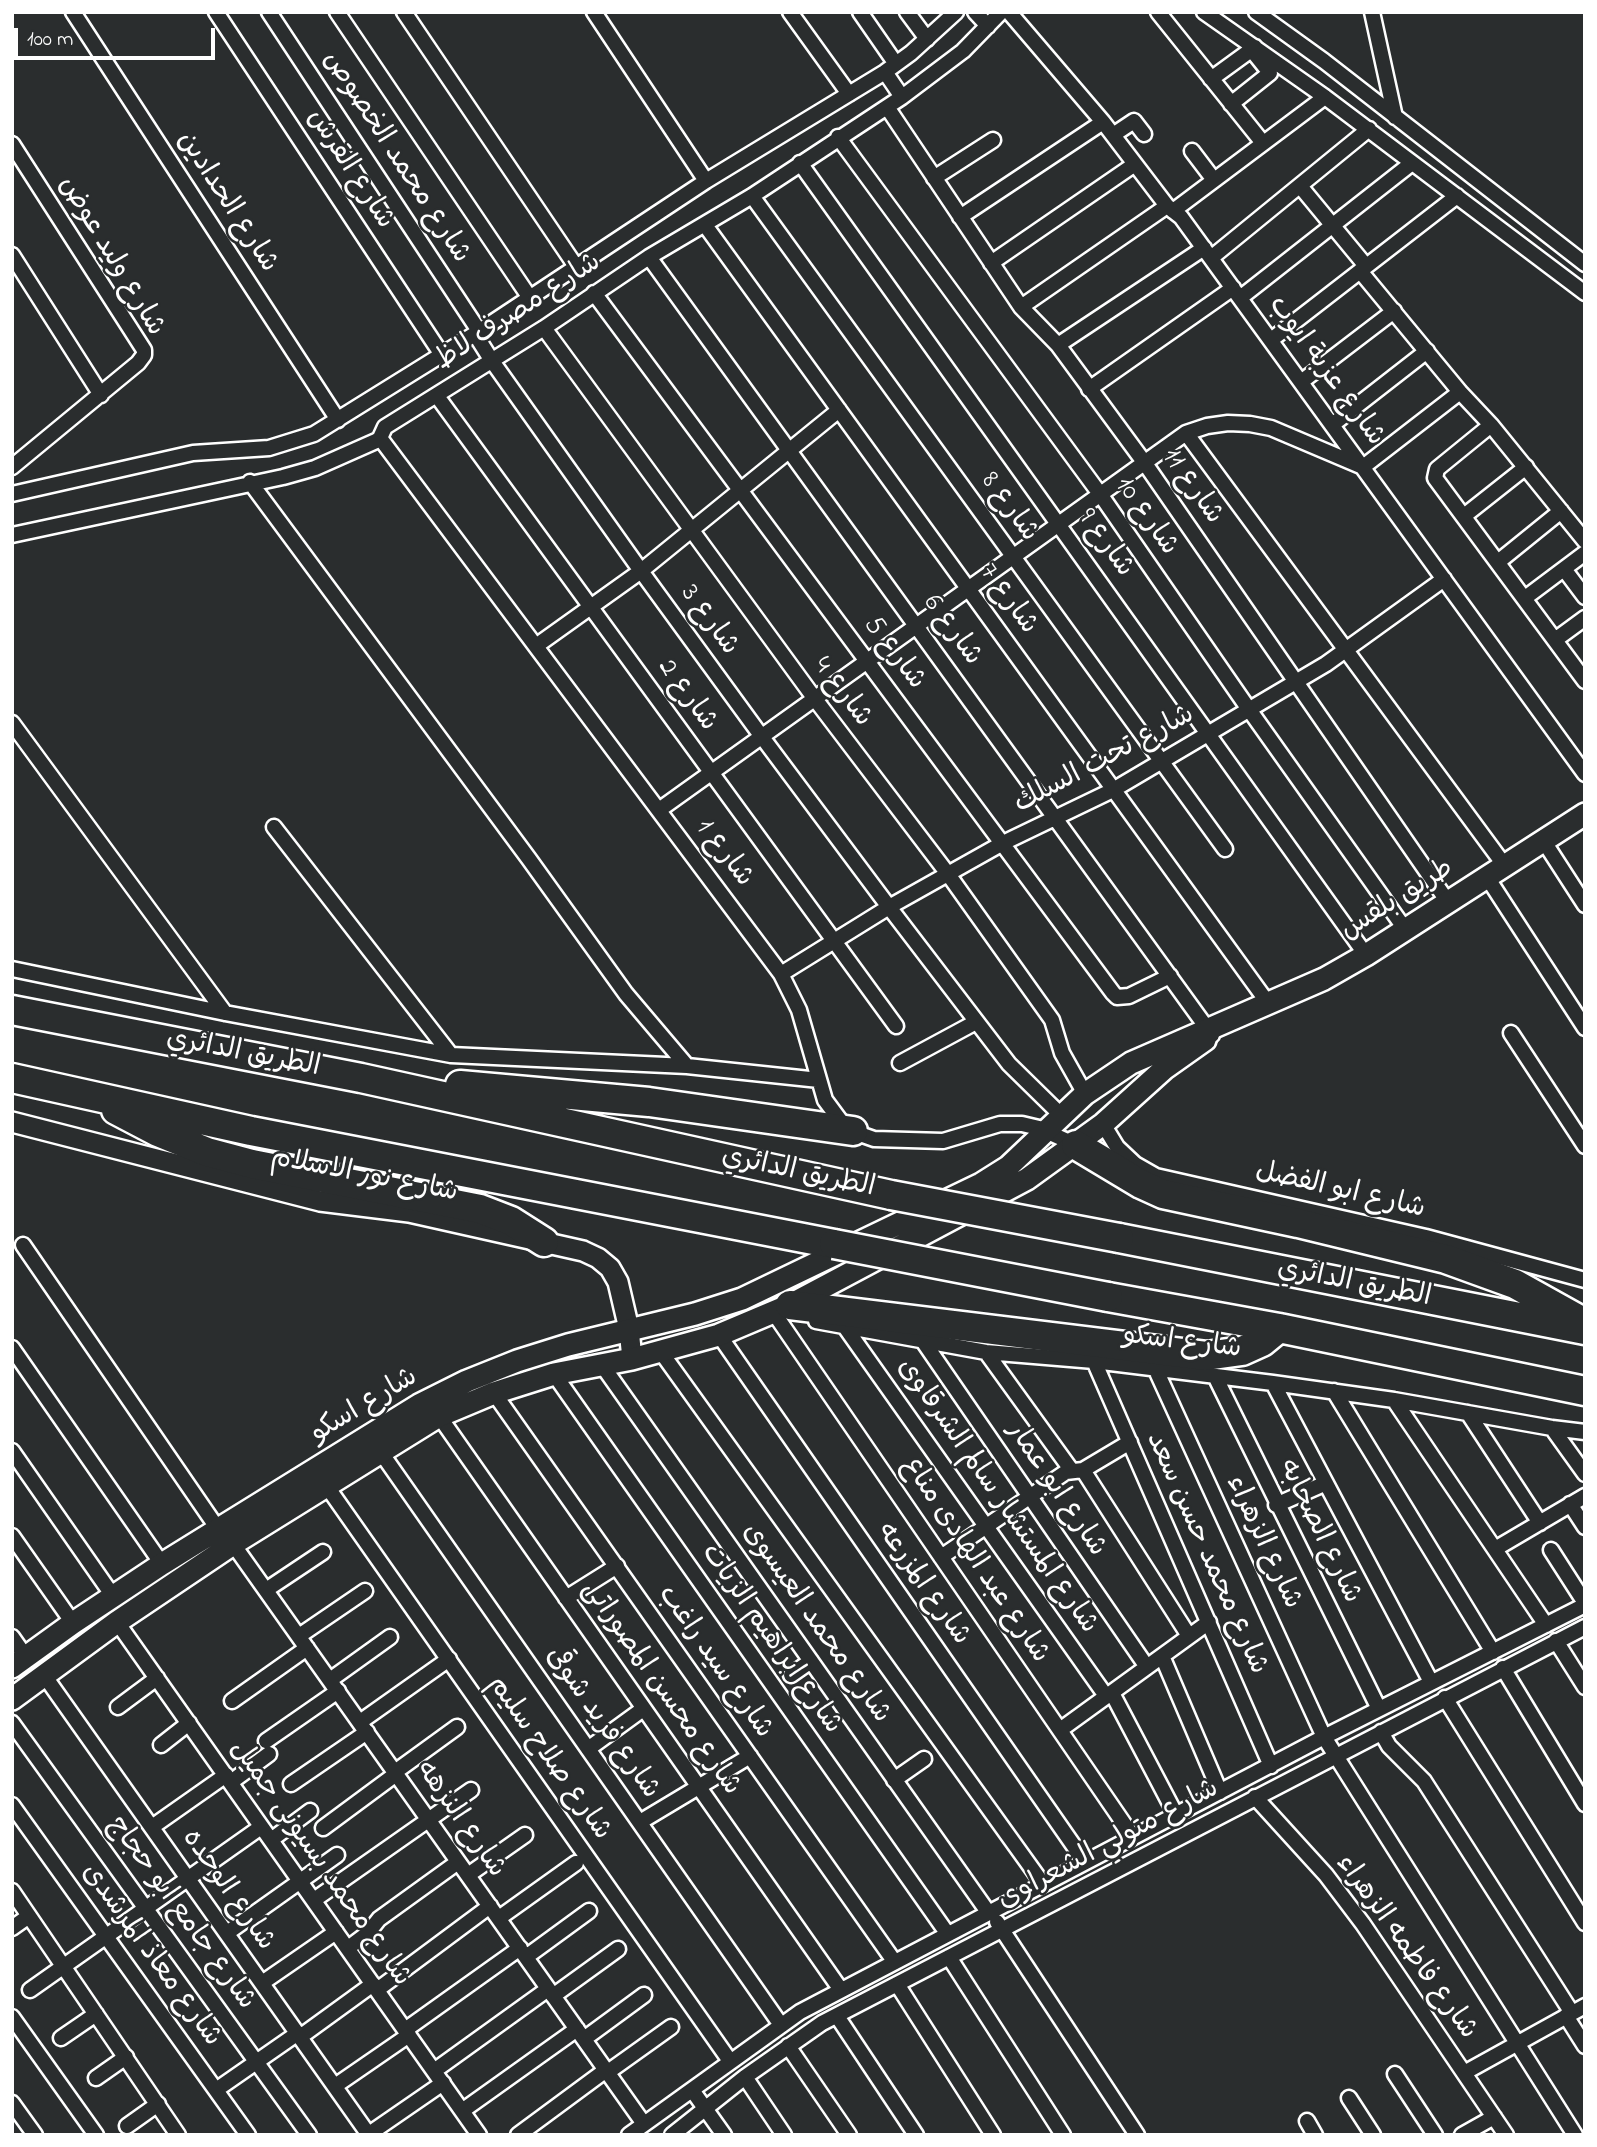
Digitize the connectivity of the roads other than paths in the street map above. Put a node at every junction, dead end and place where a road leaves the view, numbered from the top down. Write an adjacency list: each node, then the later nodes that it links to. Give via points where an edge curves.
1 (74, 12): 77 (street, شارع الحدادين)
2 (216, 12): 69 (street, شارع القرش)
3 (269, 12): 65 (street, شارع محمد الخصوص)
4 (337, 12): 61 (street)
5 (404, 12): 56 (street)
6 (594, 12): 43 (street)
7 (790, 12): 23 (street)
8 (860, 12): 21 (street)
9 (907, 12): 19 (street)
10 (956, 12): 19 (street, شارع مصرف لاظ)
11 (975, 12): 18 (street)
12 (1001, 12): 18 (street, شارع مصرف لاظ)
13 (1009, 12): 29 (street, شارع عزبة ايوب)
14 (1158, 12): 22 (street)
15 (1204, 12): 20 (street)
16 (1256, 12): 28 (street)
17 (1372, 12): 28 (street)
18 (988, 26): 24 (street, شارع مصرف لاظ)
19 (927, 39): 21 (street, شارع مصرف لاظ)
20 (1253, 48): 22 (street); 25 (street); 26 (street, via 1270,73)
21 (890, 68): 23 (street, شارع مصرف لاظ); 24 (street)
22 (1210, 79): 26 (street)
23 (849, 94): 43 (street, شارع مصرف لاظ)
24 (902, 97): 27 (street, شارع مصرف لاظ)
25 (1325, 97): 30 (street); 35 (street)
26 (1231, 104): 35 (street)
27 (887, 107): 33 (street, شارع مصرف لاظ); 41 (street, شارع 11)
28 (1395, 117): 55 (street)
29 (1103, 122): 32 (street, شارع عزبة ايوب); 48 (street)
30 (1368, 129): 39 (street); 44 (street)
31 (1144, 134): 32 (street, via 1134,121)
32 (1113, 135): 40 (street, شارع عزبة ايوب)
33 (838, 137): 38 (street, شارع مصرف لاظ); 90 (street, شارع 10)
34 (993, 140): 41 (street)
35 (1263, 143): 42 (street)
36 (12, 144): 74 (street, شارع وليد عوض, via 144,350 138,363)
37 (1192, 151): 42 (street)
38 (800, 163): 45 (street, شارع مصرف لاظ); 93 (street, شارع 9)
39 (1412, 163): 46 (street); 50 (street)
40 (1135, 164): 47 (street, شارع عزبة ايوب); 54 (street)
41 (934, 178): 48 (street, شارع 11)
42 (1214, 180): 47 (street)
43 (706, 181): 56 (street, شارع مصرف لاظ)
44 (1300, 186): 50 (street); 51 (street)
45 (752, 196): 49 (street, شارع مصرف لاظ); 98 (street, شارع 8)
46 (1457, 196): 57 (street); 60 (street)
47 (1170, 208): 51 (street, شارع عزبة ايوب); 62 (street)
48 (960, 217): 54 (street, شارع 11)
49 (705, 225): 53 (street, شارع مصرف لاظ); 76 (street, شارع 7)
50 (1332, 225): 57 (street); 59 (street)
51 (1207, 253): 59 (street, شارع عزبة ايوب); 67 (street)
52 (12, 255): 74 (street)
53 (649, 257): 58 (street, شارع مصرف لاظ); 82 (street, شارع 6)
54 (991, 263): 62 (street, شارع 11)
55 (1585, 264)
56 (577, 268): 61 (street, شارع مصرف لاظ)
57 (1363, 269): 63 (street); 66 (street)
58 (594, 293): 64 (street, شارع مصرف لاظ); 88 (street, شارع 5)
59 (1236, 293): 66 (street, شارع عزبة ايوب); 72 (street)
60 (1585, 293)
61 (530, 298): 65 (street, شارع مصرف لاظ)
62 (1021, 307): 67 (street, شارع 11)
63 (1394, 311): 68 (street); 71 (street)
64 (544, 328): 70 (street, شارع مصرف لاظ); 94 (street, شارع 4)
65 (477, 332): 69 (street, شارع مصرف لاظ); 70 (street, شارع محمد الخصوص)
66 (1271, 340): 71 (street, شارع عزبة ايوب)
67 (1058, 345): 72 (street, شارع 11)
68 (1427, 351): 73 (street); 78 (street)
69 (442, 355): 77 (street, شارع مصرف لاظ)
70 (492, 361): 75 (street, شارع مصرف لاظ); 101 (street, شارع 3)
71 (1301, 382): 78 (street, شارع عزبة ايوب)
72 (1089, 389): 83 (street, شارع 11)
73 (1460, 392): 79 (street); 85 (street)
74 (102, 395): 84 (street, شارع وليد عوض)
75 (437, 396): 81 (street, شارع مصرف لاظ, via 385,427); 106 (street, شارع 2)
76 (839, 410): 82 (street); 103 (street, شارع 7)
77 (338, 421): 89 (street, شارع مصرف لاظ, via 269,447 193,453)
78 (1332, 425): 85 (street, شارع عزبة ايوب)
79 (1491, 425): 86 (street); 92 (street, via 1434,473)
80 (1186, 432): 83 (street); 85 (street, via 1228,423 1271,428); 111 (street)
81 (380, 438): 87 (street, شارع مصرف لاظ, via 315,468); 110 (street, شارع 1)
82 (789, 449): 88 (street); 108 (street, شارع 6)
83 (1144, 462): 90 (street); 113 (street, شارع 11)
84 (12, 467)
85 (1363, 467): 102 (street, شارع عزبة ايوب)
86 (1526, 467): 91 (street); 92 (street)
87 (250, 482): 95 (street, شارع مصرف لاظ); 153 (street, via 626,994)
88 (740, 489): 94 (street); 112 (street, شارع 5)
89 (12, 494)
90 (1100, 494): 93 (street); 116 (street, شارع 10)
91 (1561, 511): 96 (street); 99 (street)
92 (1464, 516): 99 (street)
93 (1059, 524): 98 (street); 118 (street, شارع 9)
94 (691, 530): 101 (street); 115 (street, شارع 4)
95 (12, 535)
96 (1585, 541)
97 (1585, 553): 100 (street)
98 (1014, 558): 103 (street); 120 (street, شارع 8)
99 (1498, 562): 105 (street)
100 (1564, 569): 104 (street); 105 (street)
101 (642, 571): 106 (street); 119 (street, شارع 3)
102 (1444, 579): 111 (street, شارع تحت السلك); 122 (street, شارع عزبة ايوب)
103 (969, 589): 108 (street); 123 (street, شارع 7)
104 (1585, 597)
105 (1525, 598): 109 (street)
106 (591, 607): 110 (street); 121 (street, شارع 2)
107 (1585, 618): 109 (street)
108 (917, 626): 112 (street); 126 (street, شارع 6)
109 (1555, 640): 114 (street)
110 (536, 646): 124 (street, شارع 1)
111 (1346, 652): 113 (street, شارع تحت السلك); 131 (street)
112 (868, 662): 115 (street); 129 (street, شارع 5)
113 (1297, 680): 116 (street, شارع تحت السلك); 134 (street, شارع 11)
114 (1585, 681)
115 (815, 699): 119 (street); 132 (street, شارع 4)
116 (1248, 708): 118 (street, شارع تحت السلك); 137 (street, شارع 10)
117 (12, 723): 145 (street)
118 (1209, 733): 120 (street, شارع تحت السلك); 139 (street, شارع 9)
119 (762, 737): 121 (street); 136 (street, شارع 3)
120 (1161, 761): 123 (street, شارع تحت السلك); 130 (street, شارع 8)
121 (711, 773): 124 (street); 138 (street, شارع 2)
122 (1585, 775)
123 (1113, 790): 126 (street, شارع تحت السلك); 143 (street, شارع 7)
124 (659, 810): 141 (street, شارع 1)
125 (1585, 814): 128 (main road, طريق بلقس)
126 (1055, 817): 129 (street, شارع تحت السلك); 142 (street, شارع 6)
127 (274, 827): 151 (street)
128 (1543, 841): 131 (main road, طريق بلقس); 135 (street)
129 (1003, 843): 132 (street, شارع تحت السلك); 142 (street, شارع 5, via 1117,997 1129,996)
130 (1225, 849)
131 (1505, 866): 133 (main road, طريق بلقس)
132 (948, 874): 136 (street, شارع تحت السلك); 158 (street, شارع 4, via 1052,1020 1062,1053)
133 (1487, 877): 134 (main road, طريق بلقس); 148 (street)
134 (1448, 902): 137 (main road, طريق بلقس)
135 (1585, 905)
136 (889, 907): 138 (street, شارع تحت السلك); 146 (street, شارع 3)
137 (1405, 929): 139 (main road, طريق بلقس)
138 (834, 941): 141 (street, شارع تحت السلك); 147 (street, شارع 2)
139 (1366, 955): 143 (main road, طريق بلقس)
140 (12, 969): 145 (street)
141 (781, 974): 156 (street, شارع 1, via 799,1010)
142 (1170, 975): 149 (street, شارع 6)
143 (1268, 1003): 149 (main road, طريق بلقس)
144 (12, 1010): 155 (highway, الطريق الدائري)
145 (225, 1013): 151 (street)
146 (976, 1022): 152 (street); 159 (street, شارع 3, via 1009,1064)
147 (895, 1026)
148 (1585, 1028)
149 (1209, 1032): 158 (main road, via 1131,1063); 161 (main road)
150 (1511, 1033): 165 (street)
151 (451, 1055): 153 (street)
152 (900, 1063)
153 (687, 1066): 156 (street)
154 (12, 1078): 157 (highway, الطريق الدائري)
155 (361, 1078): 162 (highway, via 649,1102); 174 (highway, الطريق الدائري, bridge, via 891,1195)
156 (819, 1080): 162 (street, شارع 1, via 829,1108)
157 (90, 1094): 166 (highway, via 158,1132 207,1152 480,1209 511,1221); 172 (highway, الطريق الدائري, bridge, via 251,1131)
158 (1085, 1094): 159 (main road)
159 (1063, 1116): 163 (main road)
160 (12, 1122): 166 (street, شارع نور الاسلام, via 320,1201 409,1212)
161 (1103, 1124): 164 (main road); 168 (street, شارع ابو الفضل, via 1117,1147 1156,1175 1426,1237)
162 (853, 1131): 163 (street, via 874,1139 943,1141 1011,1124)
163 (1047, 1131): 164 (street); 169 (main road, via 1008,1167)
164 (1076, 1144): 169 (main road, via 1027,1179); 170 (highway, via 1163,1194 1458,1263 1515,1284)
165 (1585, 1146)
166 (544, 1242): 173 (street, شارع نور الاسلام, via 583,1251 610,1268)
167 (23, 1245): 210 (street, شارع النزهه)
168 (1585, 1280)
169 (783, 1299): 171 (street, شارع اسكو); 172 (highway, via 1206,1356 1242,1351); 173 (main road, شارع اسكو, via 719,1307); 175 (main road, شارع اسكو); 214 (street, شارع عبد الهادى مناع)
170 (1585, 1323)
171 (845, 1327): 176 (street, شارع اسكو); 207 (street, شارع المستشار سالم الشرقاوى)
172 (1279, 1328): 188 (highway, الطريق الدائري)
173 (629, 1329): 180 (street, شارع نور الاسلام); 210 (main road, شارع اسكو, via 517,1361 419,1405)
174 (1585, 1330)
175 (719, 1335): 178 (main road, شارع اسكو); 287 (street, شارع المزرعه)
176 (923, 1341): 179 (street, شارع اسكو); 203 (street, شارع ابو عمار)
177 (12, 1348): 215 (street)
178 (661, 1352): 180 (main road, شارع اسكو); 292 (street, شارع متولي الشعراوى)
179 (986, 1352): 181 (street, شارع اسكو); 198 (street)
180 (632, 1359): 182 (main road, شارع اسكو)
181 (1094, 1361): 183 (street, شارع اسكو); 195 (street, شارع محمد حسن سعد)
182 (602, 1365): 184 (main road, شارع اسكو); 235 (street, شارع محمد العيسوى)
183 (1156, 1370): 185 (street, شارع اسكو); 258 (street, شارع الزهراء)
184 (554, 1374): 189 (main road, شارع اسكو); 306 (street, شارع ابراهيم الزيات)
185 (1214, 1376): 186 (street, شارع اسكو); 205 (street, شارع الصحابه)
186 (1273, 1382): 187 (street, شارع اسكو); 200 (street)
187 (1334, 1391): 190 (street, شارع اسكو); 232 (street)
188 (1585, 1391)
189 (494, 1393): 192 (main road, شارع اسكو); 216 (street, شارع سيد راغب)
190 (1394, 1400): 191 (street, شارع اسكو); 211 (street)
191 (1468, 1413): 193 (street, شارع اسكو); 206 (street)
192 (439, 1416): 197 (main road, شارع اسكو); 220 (street, شارع محسن المصوراتى)
193 (1552, 1429): 194 (street, شارع اسكو); 199 (street)
194 (1585, 1432)
195 (1130, 1442): 198 (street); 223 (street, شارع محمد حسن سعد)
196 (12, 1451): 219 (street)
197 (380, 1451): 201 (main road, شارع اسكو); 260 (street, شارع فريد شوقى)
198 (1078, 1470): 203 (street, via 1066,1472); 227 (street)
199 (1585, 1474)
200 (1326, 1483): 205 (street); 242 (street)
201 (326, 1485): 210 (main road, شارع اسكو); 234 (street, شارع صلاح سليم)
202 (1585, 1496): 204 (street)
203 (1030, 1497): 207 (street); 237 (street, شارع ابو عمار)
204 (1570, 1504): 206 (street); 208 (street)
205 (1276, 1505): 251 (street, شارع الصحابه)
206 (1540, 1523): 211 (street)
207 (986, 1527): 214 (street); 245 (street, شارع المستشار سالم الشرقاوى)
208 (1585, 1527)
209 (12, 1536): 224 (street)
210 (226, 1537): 215 (main road, شارع اسكو); 217 (street, شارع النزهه); 222 (main road, شارع اسكو)
211 (1496, 1549): 225 (street)
212 (1551, 1550): 221 (street)
213 (323, 1552): 217 (street)
214 (941, 1557): 256 (street, شارع عبد الهادى مناع)
215 (162, 1564): 219 (main road, شارع اسكو)
216 (617, 1566): 220 (street); 261 (street, شارع سيد راغب)
217 (266, 1590): 231 (street, شارع النزهه)
218 (365, 1591): 231 (street)
219 (113, 1596): 224 (main road, شارع اسكو)
220 (566, 1598): 250 (street, شارع محسن المصوراتى)
221 (1585, 1604): 225 (street, شارع متولي الشعراوى)
222 (117, 1622): 239 (main road, شارع اسكو); 241 (street, شارع محمد بسيونى جميل)
223 (1209, 1622): 227 (street); 264 (street, شارع محمد حسن سعد)
224 (73, 1623): 236 (main road, شارع اسكو)
225 (1546, 1625): 232 (street, شارع متولي الشعراوى)
226 (1585, 1627): 230 (street, شارع متولي الشعراوى)
227 (1189, 1636): 233 (street)
228 (12, 1637): 236 (street)
229 (390, 1637): 243 (street)
230 (1556, 1641): 238 (street, شارع متولي الشعراوى); 244 (street)
231 (303, 1642): 243 (street, شارع النزهه); 248 (street)
232 (1493, 1652): 242 (street, شارع متولي الشعراوى)
233 (1162, 1656): 237 (street); 271 (street)
234 (449, 1660): 254 (street); 335 (street, شارع صلاح سليم)
235 (811, 1661): 240 (street); 267 (street, شارع محمد العيسوى)
236 (19, 1662)
237 (1147, 1667): 245 (street)
238 (1503, 1668): 246 (street, شارع متولي الشعراوى); 273 (street)
239 (44, 1675): 247 (main road, شارع اسكو); 279 (street, شارع الوحده)
240 (791, 1675)
241 (157, 1678): 249 (street); 253 (street, شارع محمد بسيونى جميل)
242 (1431, 1682): 251 (street, شارع متولي الشعراوى)
243 (334, 1686): 254 (street, شارع النزهه); 266 (street, via 268,1748)
244 (1585, 1687)
245 (1109, 1694): 256 (street); 276 (street, شارع المستشار سالم الشرقاوى)
246 (1445, 1698): 257 (street, شارع متولي الشعراوى); 301 (street)
247 (12, 1699)
248 (232, 1701)
249 (118, 1707)
250 (643, 1709): 260 (street); 269 (street, شارع محسن المصوراتى)
251 (1378, 1710): 258 (street, شارع متولي الشعراوى)
252 (12, 1723): 296 (street, شارع جامع ابو حجاج)
253 (189, 1723): 259 (street); 266 (street, شارع محمد بسيونى جميل)
254 (363, 1727): 265 (street, شارع النزهه); 268 (street)
255 (457, 1727): 265 (street)
256 (1060, 1730): 283 (street, شارع عبد الهادى مناع)
257 (1381, 1732): 262 (street, شارع متولي الشعراوى); 321 (street, via 1424,1781)
258 (1324, 1737): 262 (street, شارع الزهراء); 264 (street, شارع متولي الشعراوى)
259 (161, 1745)
260 (588, 1749): 278 (street, شارع فريد شوقى)
261 (750, 1756): 269 (street); 312 (street, شارع سيد راغب)
262 (1335, 1756): 272 (street, شارع متولي الشعراوى); 331 (street, شارع الزهراء)
263 (924, 1759): 267 (street)
264 (1271, 1766): 271 (street, شارع متولي الشعراوى)
265 (396, 1773): 277 (street, شارع النزهه); 281 (street)
266 (228, 1778): 279 (street); 280 (street, شارع محمد بسيونى جميل)
267 (894, 1780): 298 (street, شارع محمد العيسوى)
268 (290, 1784)
269 (698, 1787): 278 (street); 318 (street, شارع محسن المصوراتى)
270 (471, 1790): 277 (street)
271 (1220, 1792): 276 (street, شارع متولي الشعراوى)
272 (1255, 1797): 303 (street, شارع متولي الشعراوى); 338 (street, شارع فاطمه الزهراء, via 1348,1905)
273 (1585, 1804)
274 (12, 1805): 307 (street, شارع معاذ المرشدى)
275 (310, 1811): 284 (street)
276 (1176, 1815): 283 (street, شارع متولي الشعراوى)
277 (428, 1819): 286 (street, شارع النزهه); 294 (street)
278 (639, 1822): 325 (street, شارع فريد شوقى)
279 (152, 1827): 290 (street, شارع الوحده)
280 (261, 1827): 284 (street, شارع محمد بسيونى جميل); 290 (street)
281 (323, 1828)
282 (525, 1835): 289 (street)
283 (1133, 1837): 287 (street, شارع متولي الشعراوى)
284 (271, 1840): 291 (street, شارع محمد بسيونى جميل)
285 (337, 1855): 291 (street)
286 (458, 1862): 289 (street, شارع النزهه); 308 (street, via 379,1919)
287 (1085, 1862): 292 (street, شارع متولي الشعراوى)
288 (576, 1863): 300 (street)
289 (468, 1875): 295 (street, شارع النزهه)
290 (188, 1879): 296 (street); 305 (street, شارع الوحده)
291 (300, 1881): 294 (street, شارع محمد بسيونى جميل); 305 (street)
292 (1042, 1884): 298 (street, شارع متولي الشعراوى)
293 (12, 1891): 299 (street)
294 (314, 1900): 304 (street, شارع محمد بسيونى جميل)
295 (490, 1906): 300 (street, شارع النزهه); 316 (street)
296 (146, 1909): 307 (street); 336 (street, شارع جامع ابو حجاج)
297 (589, 1911): 310 (street)
298 (989, 1912): 303 (street, شارع محمد العيسوى); 306 (street, شارع متولي الشعراوى)
299 (29, 1916): 302 (street); 313 (street)
300 (499, 1918): 310 (street, شارع النزهه)
301 (1585, 1923)
302 (12, 1928)
303 (1002, 1929): 311 (street, شارع متولي الشعراوى); 371 (street, شارع محمد العيسوى)
304 (336, 1932): 308 (street, شارع محمد بسيونى جميل); 314 (street)
305 (227, 1933): 314 (street, شارع الوحده)
306 (947, 1933): 312 (street, شارع متولي الشعراوى)
307 (106, 1937): 313 (street); 344 (street, شارع معاذ المرشدى)
308 (348, 1948): 316 (street, شارع محمد بسيونى جميل)
309 (618, 1948): 319 (street)
310 (523, 1952): 319 (street, شارع النزهه); 327 (street)
311 (949, 1957): 315 (street, شارع متولي الشعراوى); 370 (street)
312 (894, 1962): 318 (street, شارع متولي الشعراوى)
313 (64, 1967): 317 (street); 322 (street)
314 (262, 1983): 329 (street, شارع الوحده)
315 (897, 1984): 323 (street, شارع متولي الشعراوى); 369 (street)
316 (375, 1987): 327 (street, شارع محمد بسيونى جميل); 329 (street)
317 (30, 1990)
318 (841, 1990): 325 (street, شارع متولي الشعراوى)
319 (551, 1992): 328 (street, شارع النزهه); 340 (street)
320 (644, 1995): 328 (street)
321 (1574, 2012): 331 (street); 333 (street)
322 (96, 2014): 330 (street); 334 (street)
323 (837, 2016): 332 (street, شارع متولي الشعراوى); 368 (street)
324 (12, 2017): 358 (street)
325 (781, 2025): 335 (street, شارع متولي الشعراوى)
326 (671, 2027): 337 (street)
327 (407, 2032): 340 (street, شارع محمد بسيونى جميل); 343 (street)
328 (580, 2034): 337 (street, شارع النزهه); 350 (street)
329 (299, 2035): 336 (street); 343 (street, شارع الوحده)
330 (61, 2038)
331 (1517, 2043): 338 (street); 377 (street, شارع الزهراء)
332 (788, 2046): 341 (street, شارع متولي الشعراوى); 356 (street)
333 (1585, 2046)
334 (126, 2057): 342 (street); 348 (street)
335 (730, 2061): 345 (street, شارع متولي الشعراوى)
336 (256, 2062): 344 (street); 361 (street, شارع جامع ابو حجاج)
337 (607, 2071): 353 (street, شارع النزهه); 363 (street)
338 (1464, 2073): 351 (street, شارع فاطمه الزهراء)
339 (1395, 2074): 374 (street)
340 (438, 2077): 350 (street, شارع محمد بسيونى جميل); 362 (street)
341 (745, 2077): 349 (street, شارع متولي الشعراوى); 367 (street)
342 (96, 2078)
343 (335, 2086): 362 (street, شارع الوحده)
344 (216, 2090): 360 (street, شارع معاذ المرشدى)
345 (692, 2090): 349 (street); 353 (street, شارع متولي الشعراوى)
346 (1349, 2098): 373 (street)
347 (12, 2103): 357 (street)
348 (158, 2104): 354 (street); 359 (street)
349 (706, 2109): 365 (street, شارع متولي الشعراوى); 366 (street)
350 (462, 2110): 355 (street, شارع محمد بسيونى جميل)
351 (1494, 2117): 375 (street); 376 (street, شارع فاطمه الزهراء)
352 (1307, 2121): 372 (street)
353 (644, 2123): 364 (street, شارع متولي الشعراوى)
354 (127, 2126)
355 (473, 2133)
356 (845, 2133)
357 (35, 2135)
358 (96, 2135)
359 (178, 2135)
360 (248, 2135)
361 (309, 2135)
362 (369, 2135)
363 (518, 2135)
364 (629, 2135)
365 (672, 2135)
366 (724, 2135)
367 (784, 2135)
368 (916, 2135)
369 (993, 2135)
370 (1063, 2135)
371 (1137, 2135)
372 (1315, 2135)
373 (1373, 2135)
374 (1435, 2135)
375 (1462, 2135)
376 (1506, 2135)
377 (1575, 2135)

